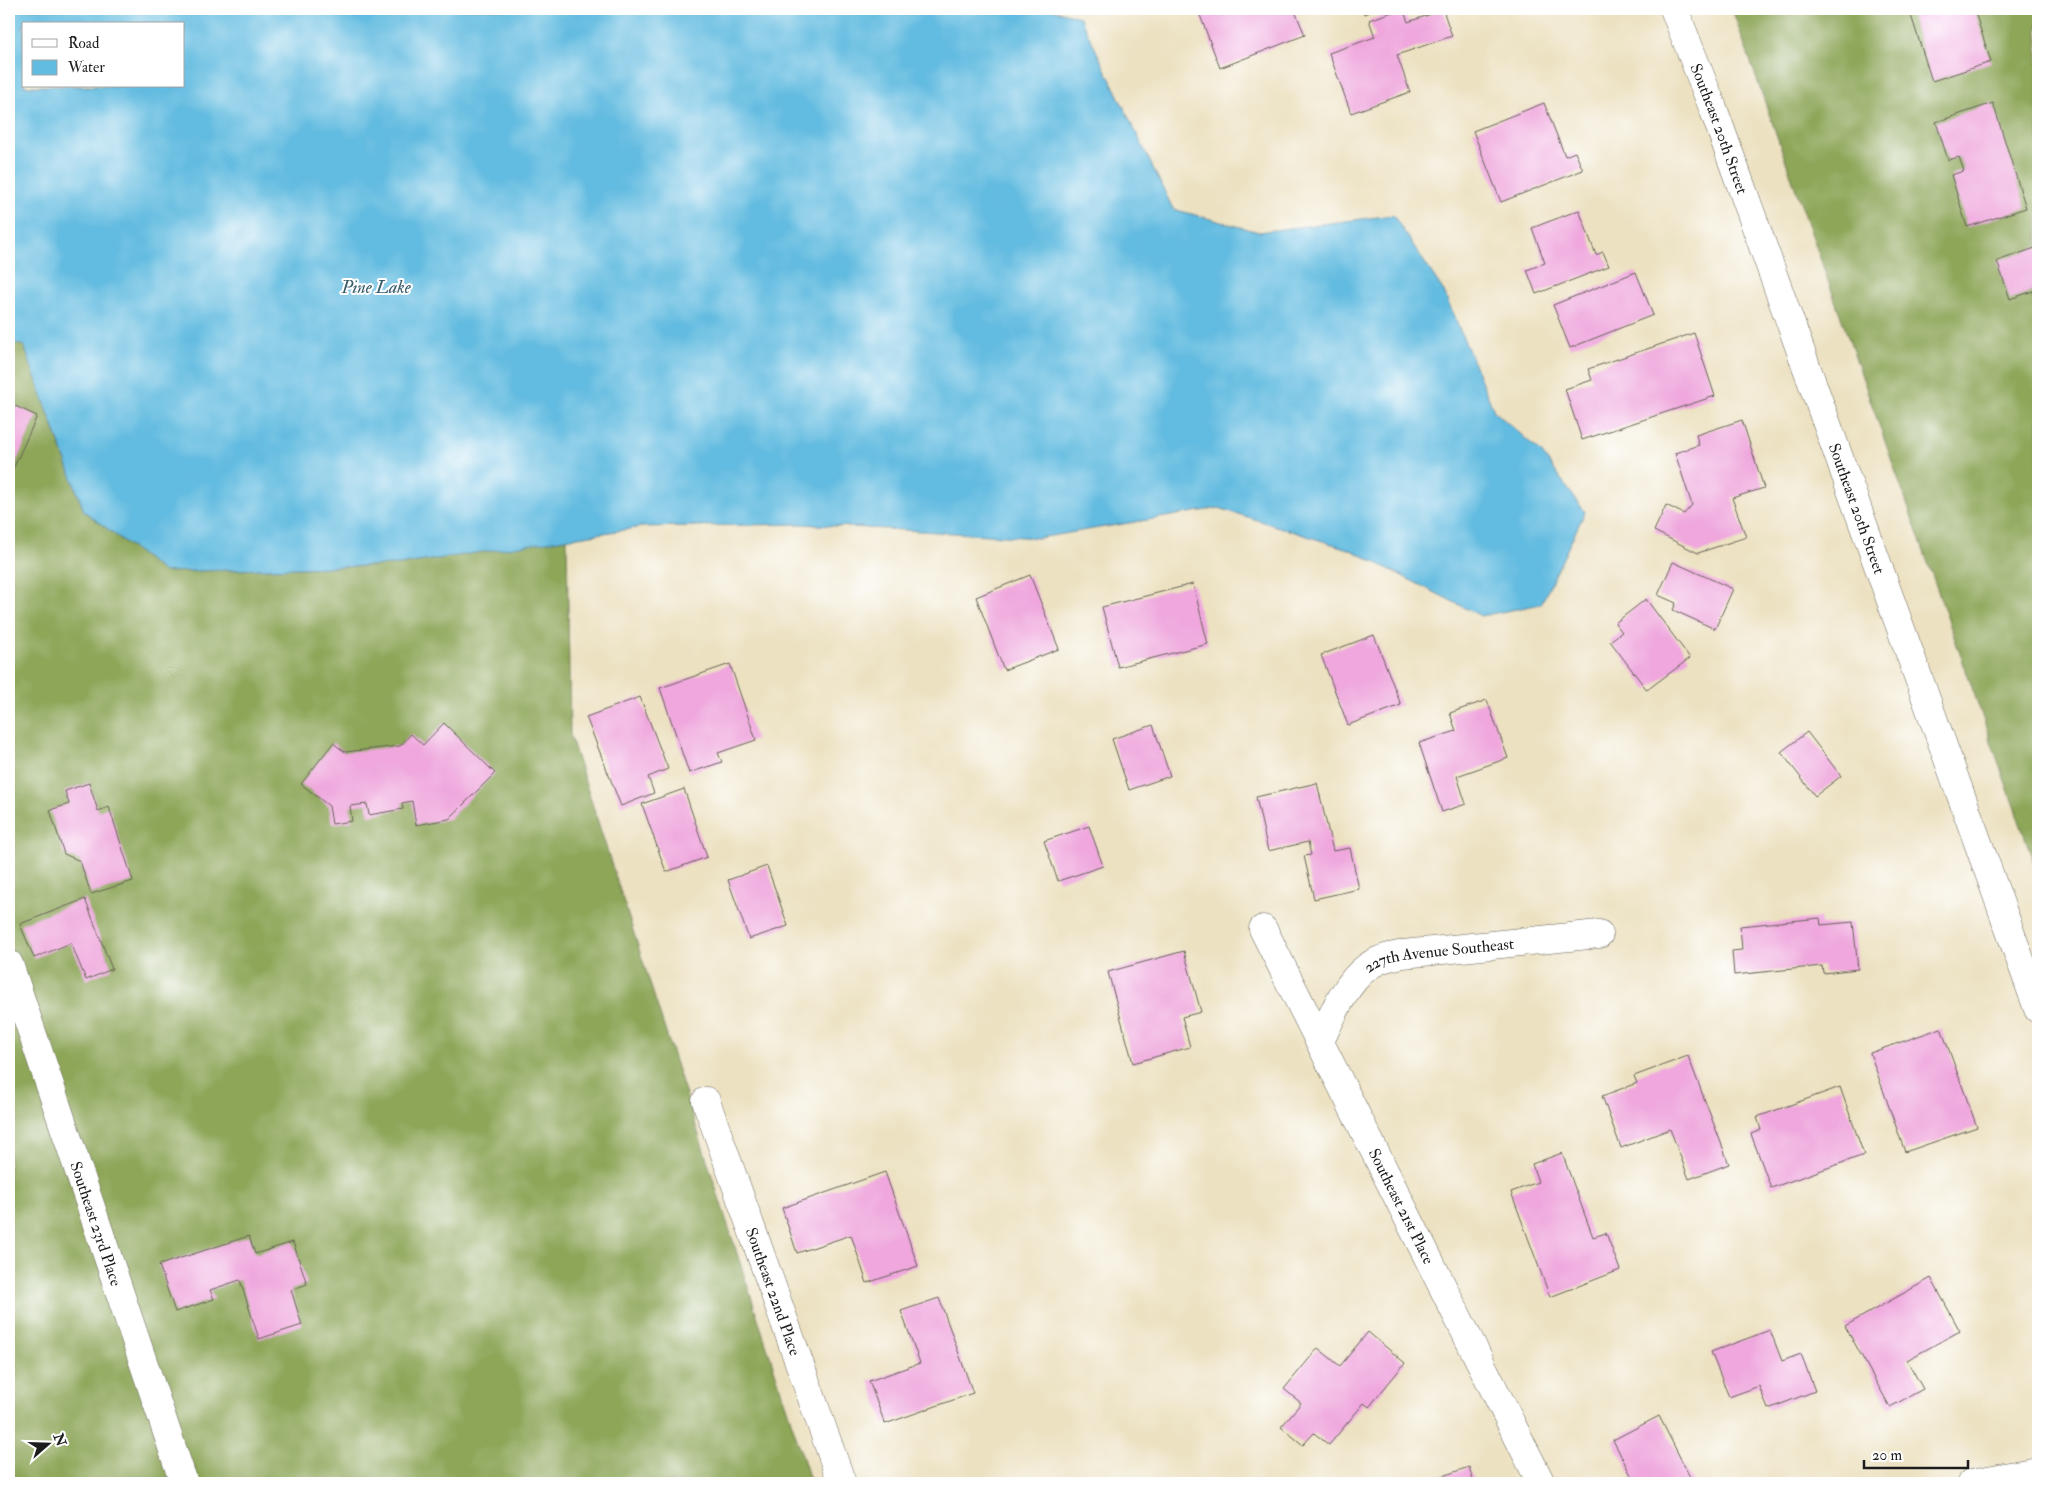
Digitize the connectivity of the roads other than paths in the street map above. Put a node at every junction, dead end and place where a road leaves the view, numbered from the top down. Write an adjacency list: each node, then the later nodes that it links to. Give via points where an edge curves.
1 (1674, 9): 5 (street, Southeast 20th Street, via 1720,126)
2 (1263, 929): 6 (street, Southeast 21st Place)
3 (1599, 934): 6 (street, 227th Avenue Southeast, via 1403,954 1378,960 1361,973 1341,999)
4 (9, 964): 9 (street, Southeast 23rd Place)
5 (2038, 1009)
6 (1320, 1041): 11 (street, Southeast 21st Place)
7 (706, 1101): 10 (street, Southeast 22nd Place)
8 (2038, 1472): 12 (street); 13 (street)
9 (184, 1483)
10 (842, 1483)
11 (1541, 1483)
12 (1971, 1483)
13 (2021, 1483)

